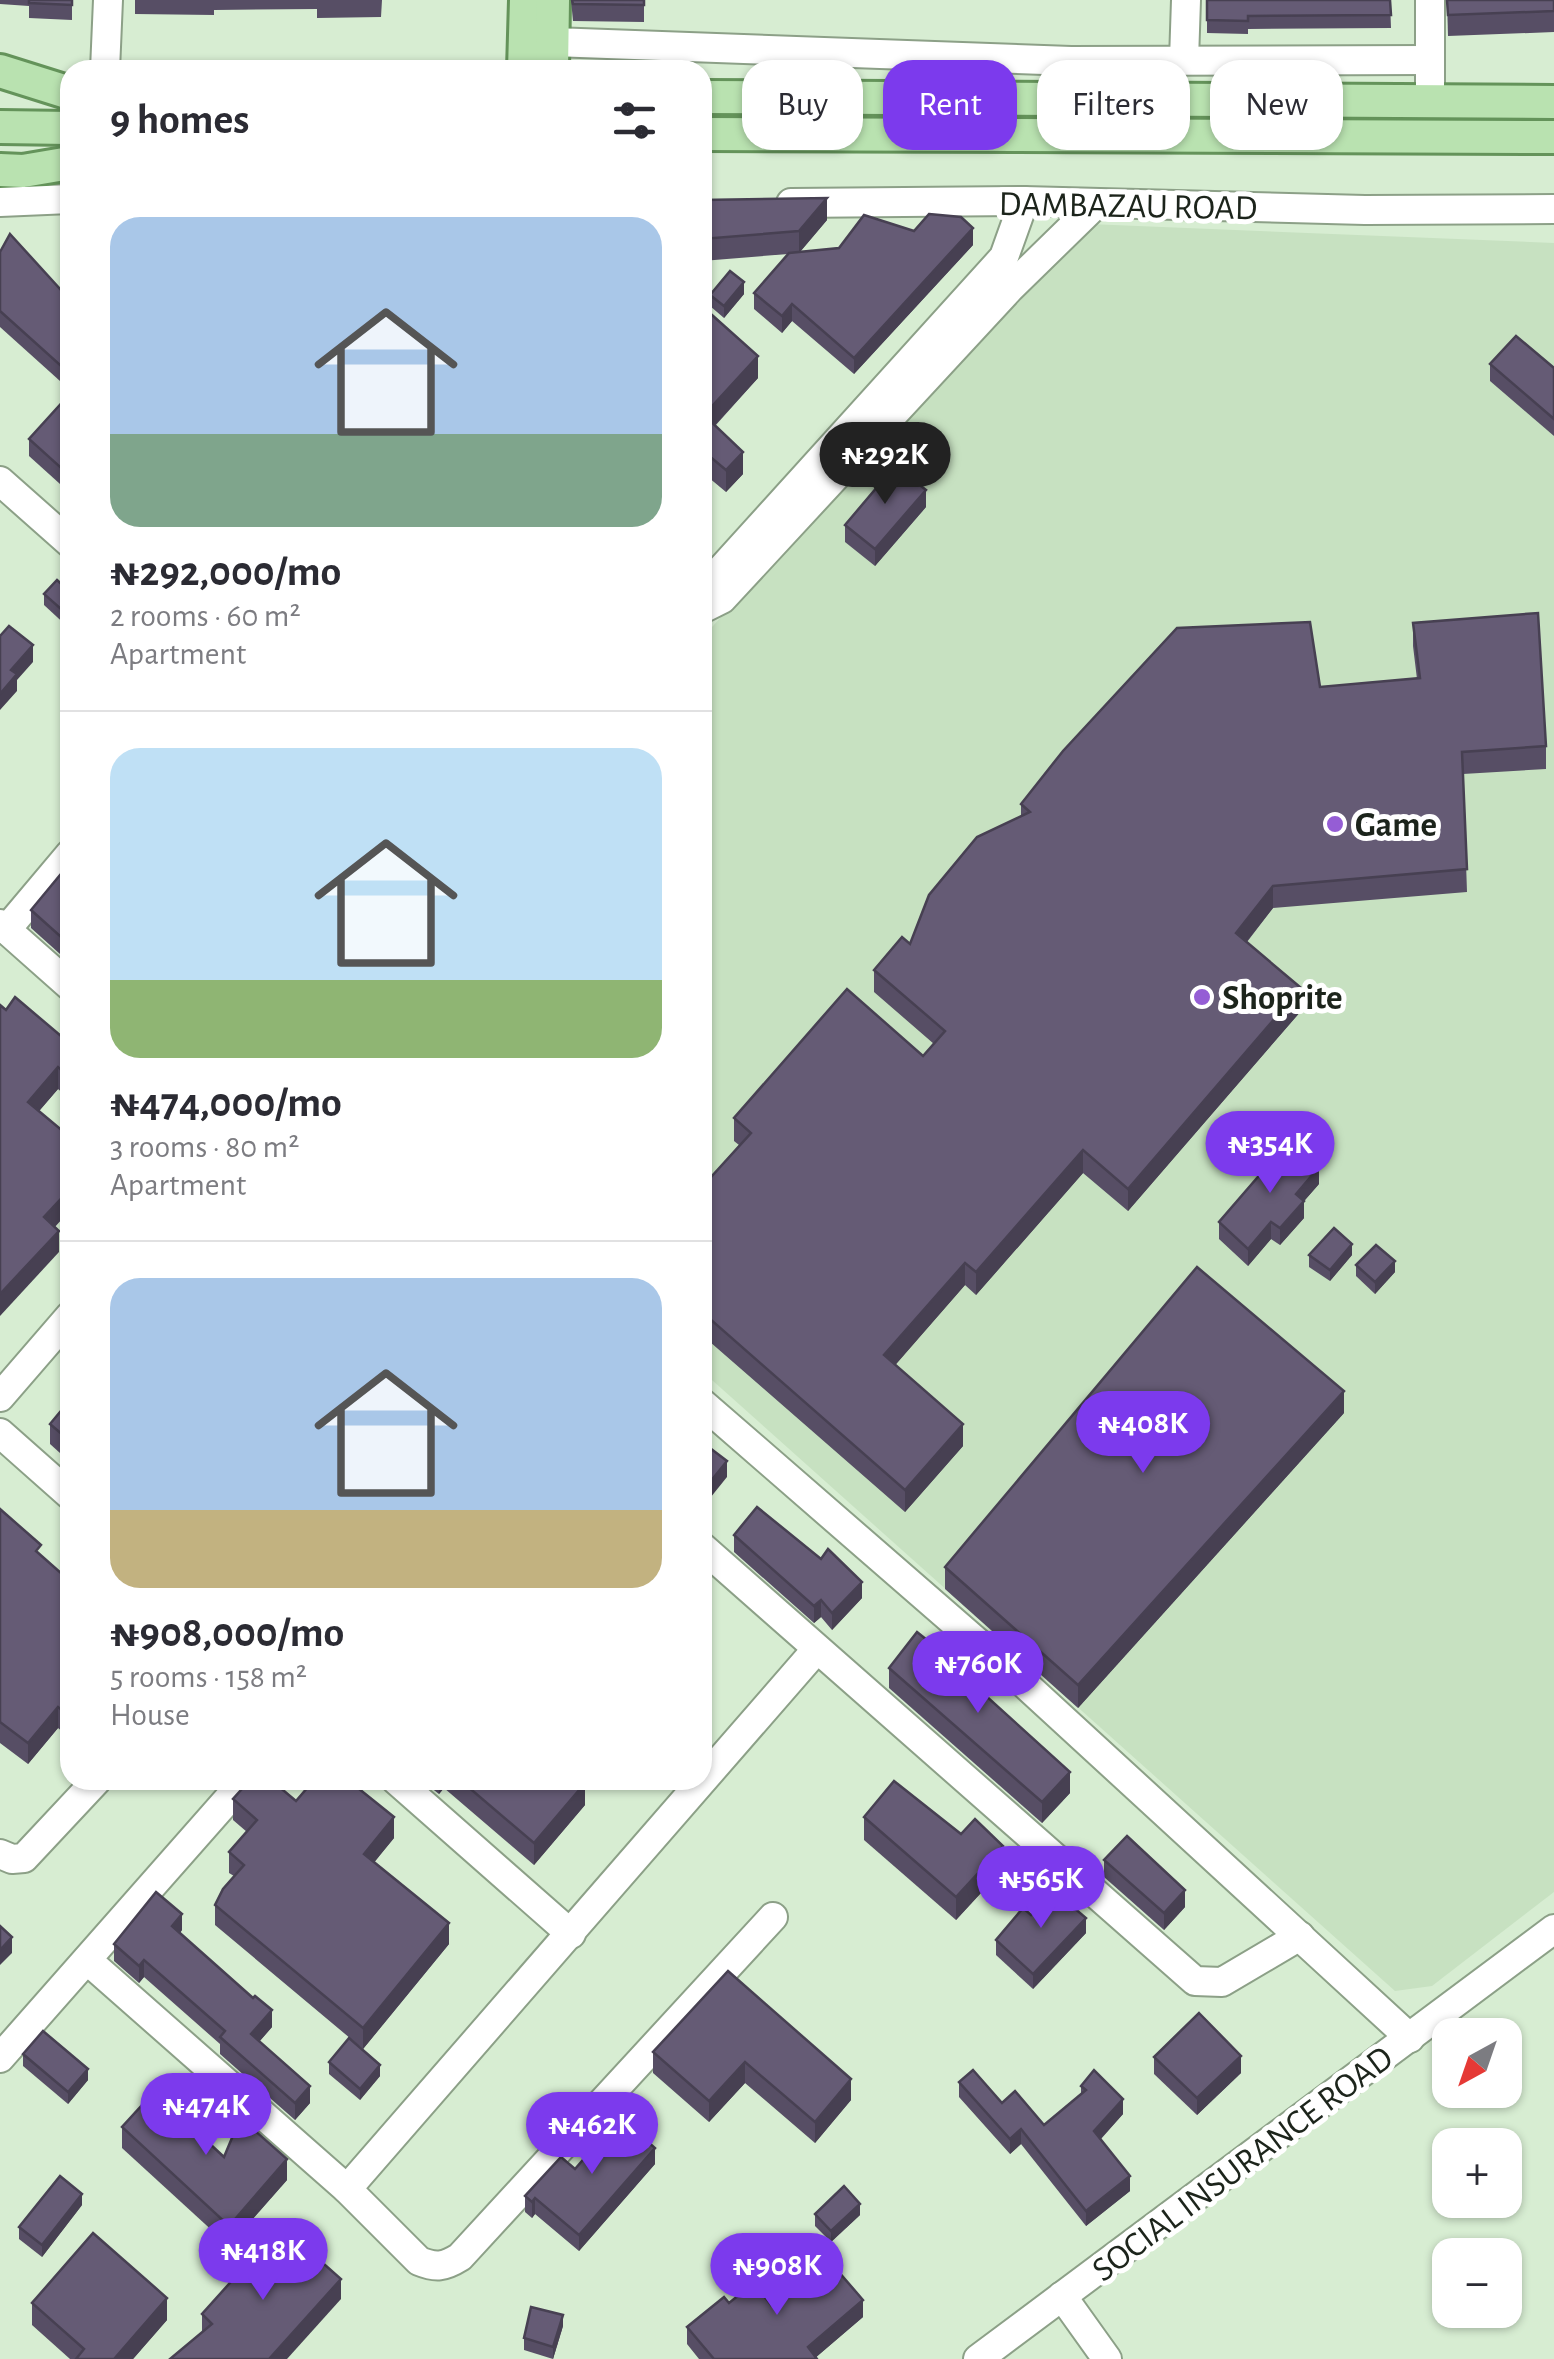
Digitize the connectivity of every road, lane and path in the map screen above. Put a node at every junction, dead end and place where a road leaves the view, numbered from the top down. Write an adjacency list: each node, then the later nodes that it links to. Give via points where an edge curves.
1 (108, 0): 8 (street)
2 (526, 0): 9 (main road)
3 (552, 0): 7 (main road)
4 (1186, 0): 12 (street)
5 (1430, 0): 14 (street)
6 (802, 50): 7 (street); 10 (street); 11 (street)
7 (552, 56)
8 (105, 60)
9 (524, 60)
10 (802, 60)
11 (1070, 60)
12 (1184, 60)
13 (1190, 60): 14 (street)
14 (1430, 60): 24 (street)
15 (0, 72): 16 (main road)
16 (60, 91)
17 (0, 94): 18 (main road)
18 (60, 94)
19 (712, 97): 20 (main road)
20 (742, 97)
21 (863, 98): 22 (main road)
22 (1037, 99)
23 (1190, 100): 24 (main road)
24 (1430, 101): 25 (main road)
25 (1554, 102)
26 (0, 127): 27 (main road)
27 (60, 128)
28 (712, 134): 29 (main road)
29 (1554, 137)
30 (60, 165): 31 (main road)
31 (0, 170)
32 (57, 200): 34 (street)
33 (1024, 201): 35 (street, DAMBAZAU ROAD); 36 (street, DAMBAZAU ROAD); 40 (street, via 1004,257)
34 (0, 202)
35 (759, 203)
36 (1096, 204): 37 (street, DAMBAZAU ROAD); 41 (street)
37 (1554, 209)
38 (0, 481): 39 (street)
39 (60, 534)
40 (712, 580)
41 (712, 604)
42 (60, 865): 43 (street)
43 (3, 927): 44 (street)
44 (60, 977)
45 (60, 1328): 46 (street)
46 (0, 1397)
47 (712, 1412): 61 (street, via 1016,1676)
48 (0, 1433): 49 (street)
49 (60, 1486)
50 (712, 1556): 51 (street)
51 (816, 1650): 52 (street); 61 (street, via 1195,1981 1222,1982)
52 (712, 1770)
53 (88, 1790): 57 (street, via 24,1858)
54 (237, 1790): 62 (street)
55 (407, 1790): 60 (street)
56 (695, 1790): 60 (street)
57 (0, 1854)
58 (773, 1917): 65 (street, via 447,2266 419,2260)
59 (1554, 1928): 63 (street, SOCIAL INSURANCE ROAD)
60 (570, 1934): 65 (street)
61 (1300, 1936): 63 (street)
62 (87, 1960): 64 (street); 65 (street)
63 (1410, 2038): 66 (street, SOCIAL INSURANCE ROAD)
64 (0, 2058)
65 (347, 2189)
66 (1062, 2296): 67 (street, SOCIAL INSURANCE ROAD); 68 (street)
67 (978, 2359)
68 (1107, 2359)

